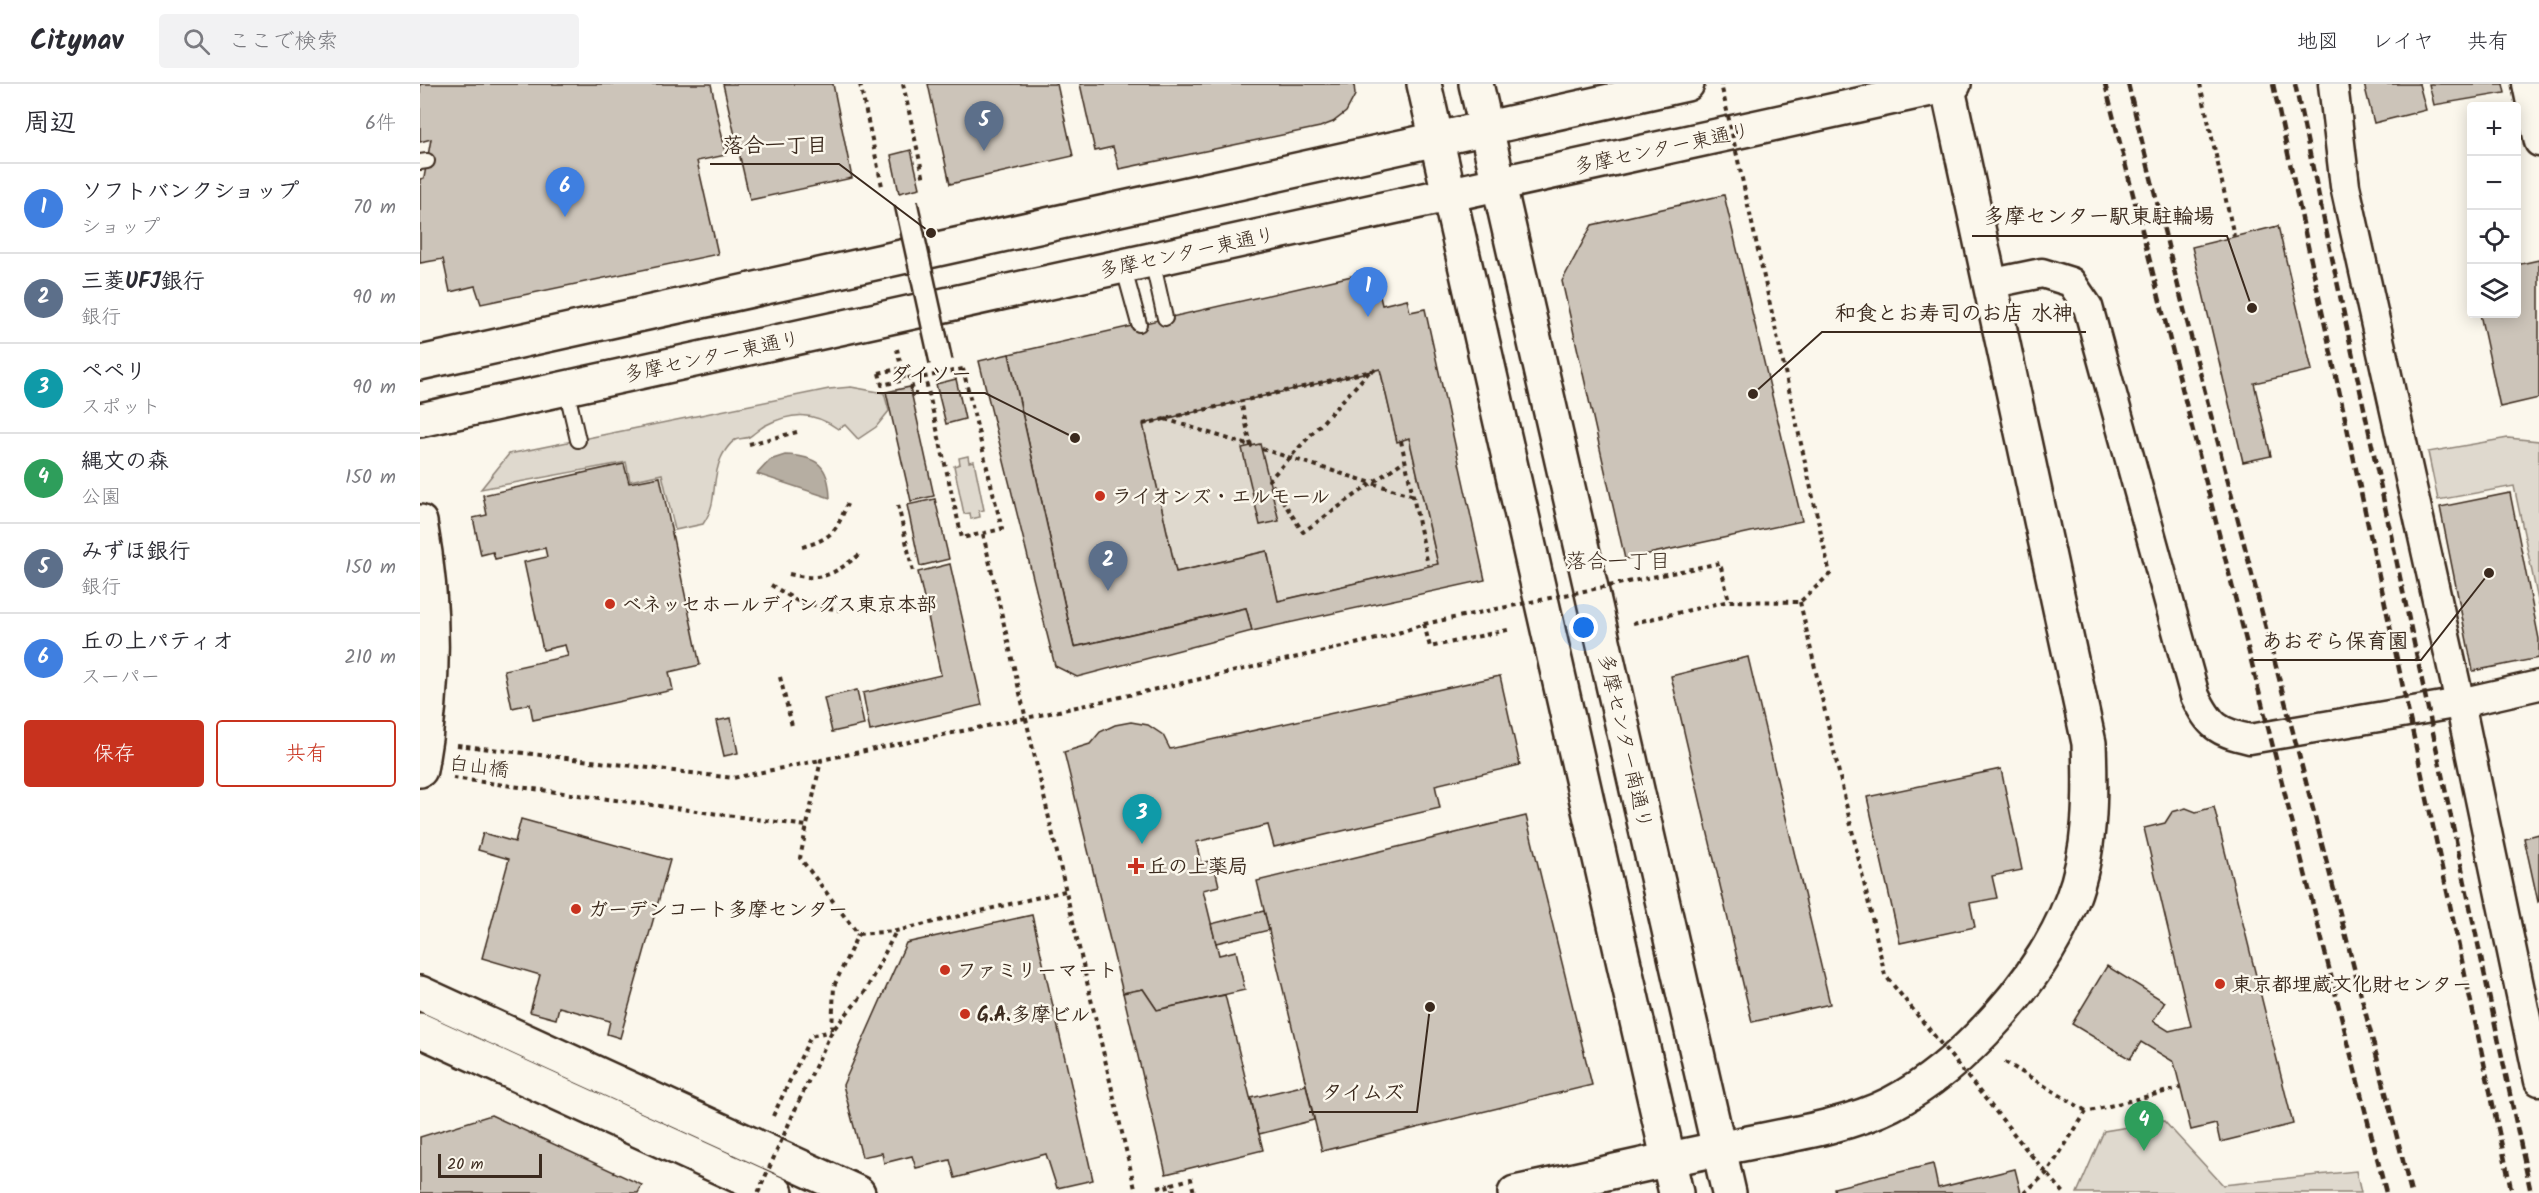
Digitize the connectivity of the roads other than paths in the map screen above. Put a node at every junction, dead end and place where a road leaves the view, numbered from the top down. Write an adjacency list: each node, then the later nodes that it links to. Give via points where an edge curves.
1 (1424, 84): 8 (street)
2 (1476, 84): 7 (street)
3 (1687, 84): 7 (street)
4 (1949, 84): 10 (street, 多摩センター東通り); 14 (street)
5 (2334, 84): 24 (street, via 2345,186)
6 (2527, 84): 9 (street)
7 (1486, 128): 8 (street); 10 (street, 多摩センター南通り)
8 (1437, 139): 11 (street); 18 (street)
9 (2539, 141)
10 (1498, 184): 11 (street, 多摩センター東通り); 29 (street, 多摩センター南通り)
11 (1449, 194): 13 (street, 多摩センター東通り); 30 (street)
12 (906, 203): 17 (street, bridge)
13 (1137, 263): 15 (lane); 16 (lane); 19 (street, 多摩センター東通り)
14 (1989, 284): 24 (street, via 2042,273 2071,282 2088,307 2195,696 2208,721 2228,735 2250,739); 29 (street, via 2089,743 2091,795 2086,843 2072,900 2044,956 2007,1007 1931,1079 1890,1104 1852,1119)
15 (1165, 318)
16 (1139, 324)
17 (941, 362)
18 (420, 363)
19 (566, 388): 20 (street, 多摩センター東通り); 21 (lane)
20 (420, 420)
21 (578, 440)
22 (420, 522): 25 (street, via 433,630 427,731)
23 (2539, 685): 24 (street)
24 (2460, 703): 28 (street)
25 (431, 774)
26 (420, 993): 32 (street)
27 (420, 1030): 31 (street)
28 (2539, 1081)
29 (1719, 1149): 30 (street); 35 (street, 多摩センター南通り)
30 (1669, 1160): 33 (street); 34 (street)
31 (776, 1193)
32 (858, 1193)
33 (1515, 1193)
34 (1676, 1193)
35 (1729, 1193)

